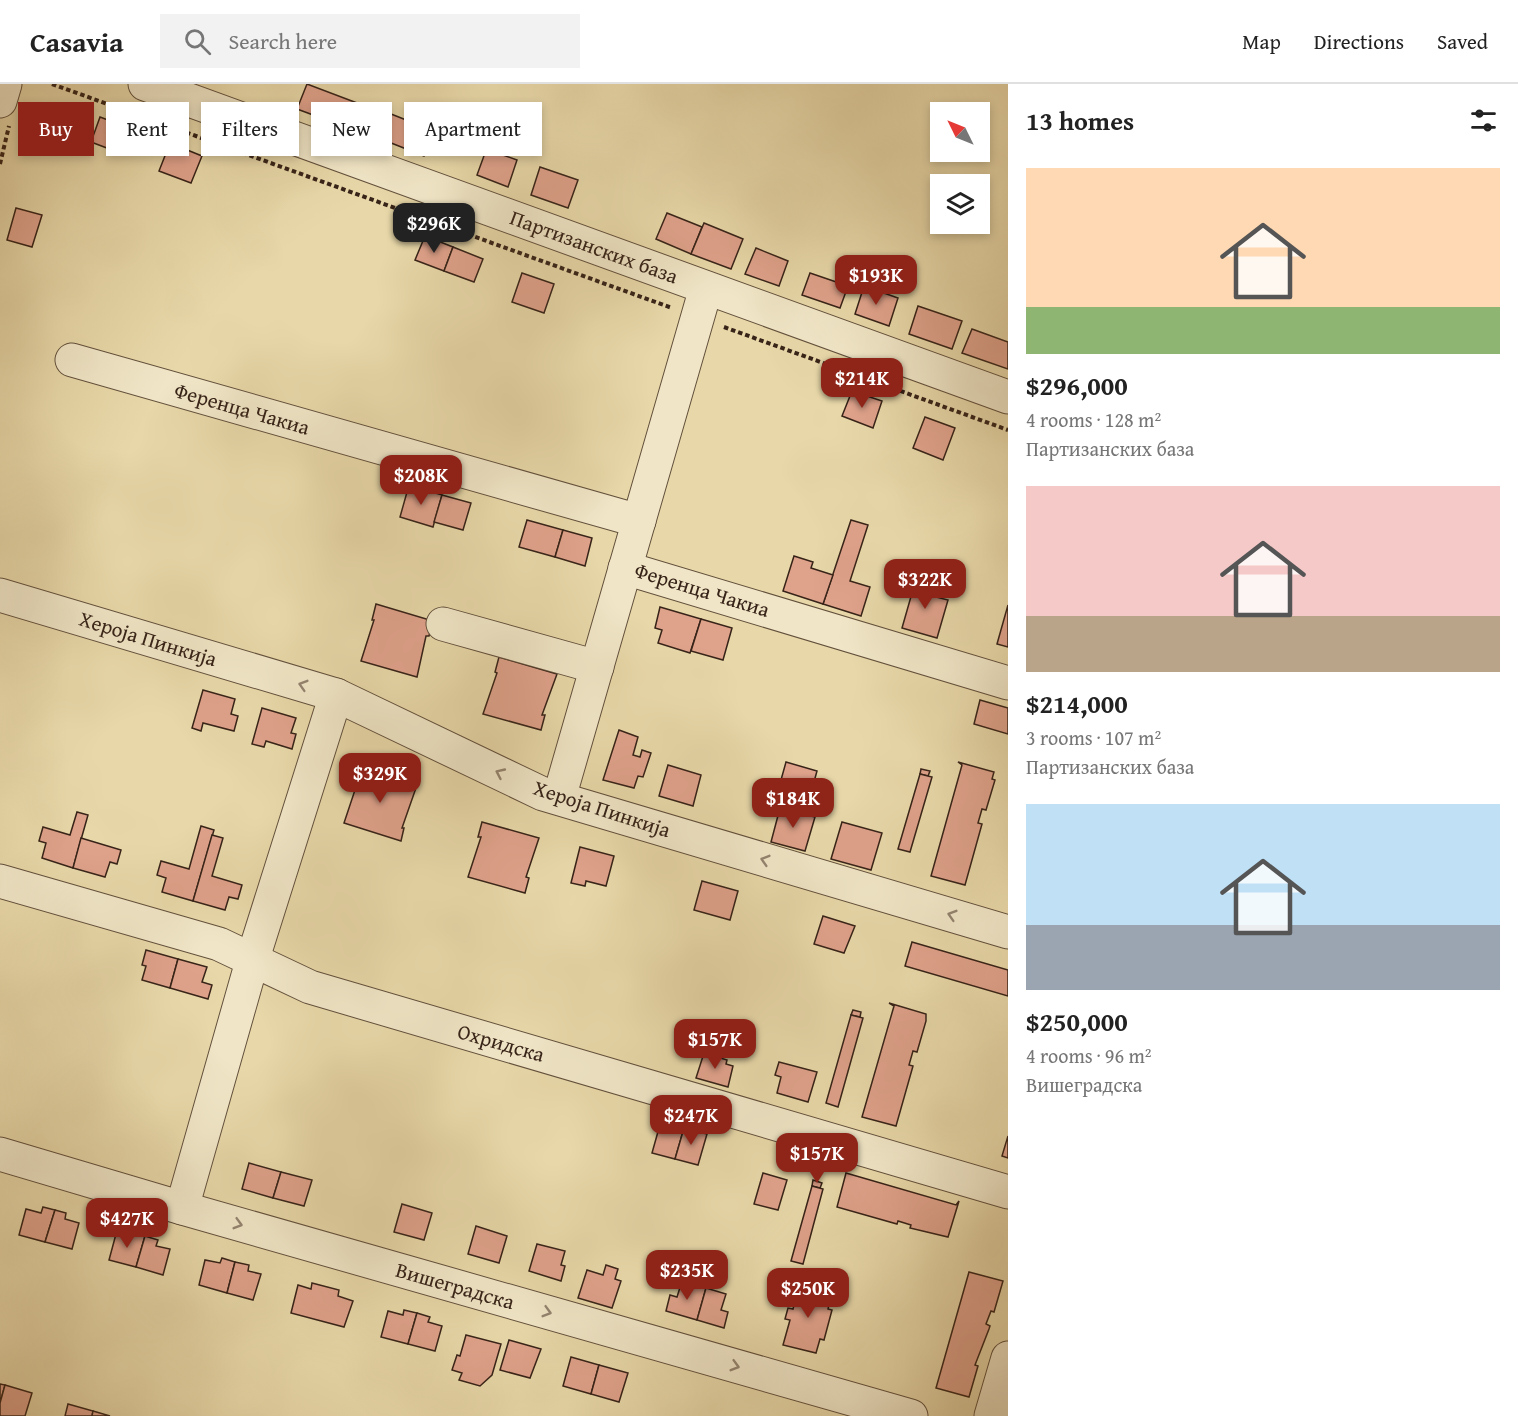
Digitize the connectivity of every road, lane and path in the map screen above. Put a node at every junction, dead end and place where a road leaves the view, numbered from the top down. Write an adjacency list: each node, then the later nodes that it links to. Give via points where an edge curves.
1 (5, 84): 4 (street)
2 (52, 84): 5 (path)
3 (145, 84): 5 (street, Партизанских база)
4 (0, 101)
5 (702, 303): 7 (street, Партизанских база); 8 (path); 9 (street)
6 (72, 360): 9 (street, Ференца Чакиа)
7 (1008, 397)
8 (1008, 430)
9 (639, 521): 10 (street, Ференца Чакиа)
10 (625, 568): 13 (street); 14 (street, Ференца Чакиа)
11 (0, 595): 15 (street, Хероја Пинкија, one-way to 11)
12 (443, 624): 13 (street)
13 (597, 667): 16 (street)
14 (1008, 683)
15 (336, 695): 16 (street, Хероја Пинкија, one-way to 15, via 543,794); 19 (street)
16 (559, 798): 18 (street, Хероја Пинкија, one-way to 16)
17 (0, 881): 19 (street, Охридска, via 219,944)
18 (1008, 932)
19 (253, 958): 21 (street, Охридска, via 310,987); 22 (street)
20 (0, 1154): 22 (street, Вишеградска)
21 (1008, 1192)
22 (182, 1208): 24 (street, Вишеградска, one-way to 24)
23 (1008, 1358): 25 (street)
24 (911, 1416)
25 (991, 1416)

